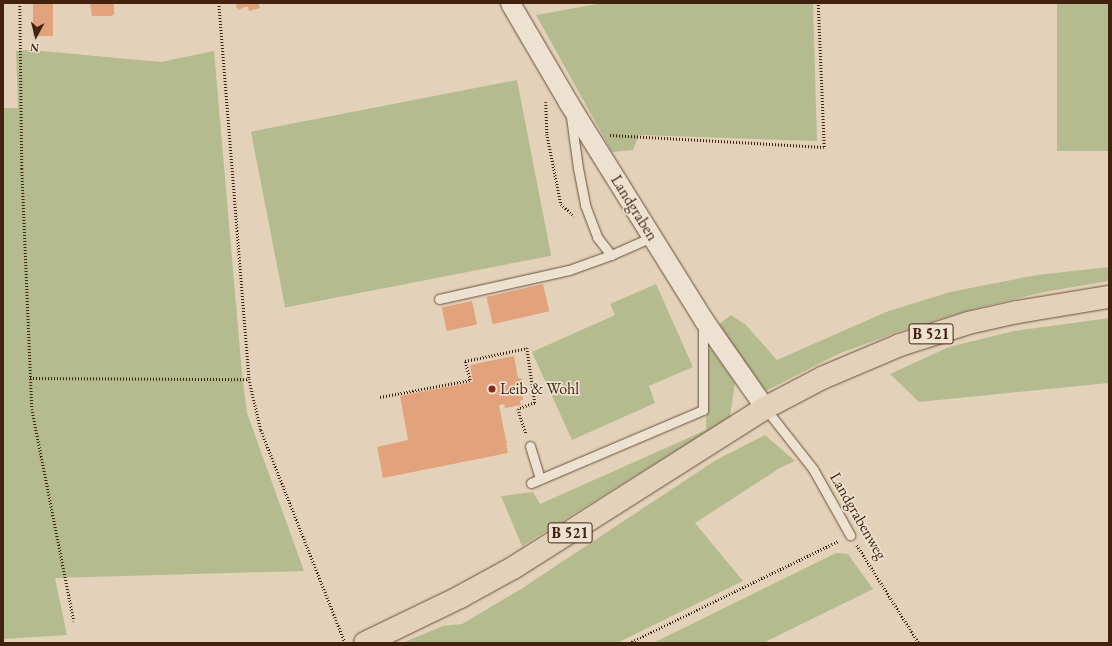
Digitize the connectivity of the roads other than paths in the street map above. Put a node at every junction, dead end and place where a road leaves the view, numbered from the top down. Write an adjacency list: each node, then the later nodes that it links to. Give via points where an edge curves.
1 (510, 3): 2 (street, Landgraben)
2 (568, 102): 3 (street, Landgraben); 4 (lane, via 586,205 597,237)
3 (652, 236): 4 (lane); 7 (street, Landgraben)
4 (611, 255): 6 (lane, via 569,270)
5 (1109, 297): 8 (main road, B 521, via 1017,312 932,333 868,357)
6 (439, 298)
7 (703, 319): 8 (street, Landgraben); 10 (lane, via 702,410)
8 (765, 408): 12 (lane, Landgrabenweg, via 814,469); 13 (main road, B 521, via 513,568)
9 (530, 446): 10 (lane)
10 (540, 478): 11 (lane)
11 (530, 483)
12 (850, 535)
13 (365, 643)

